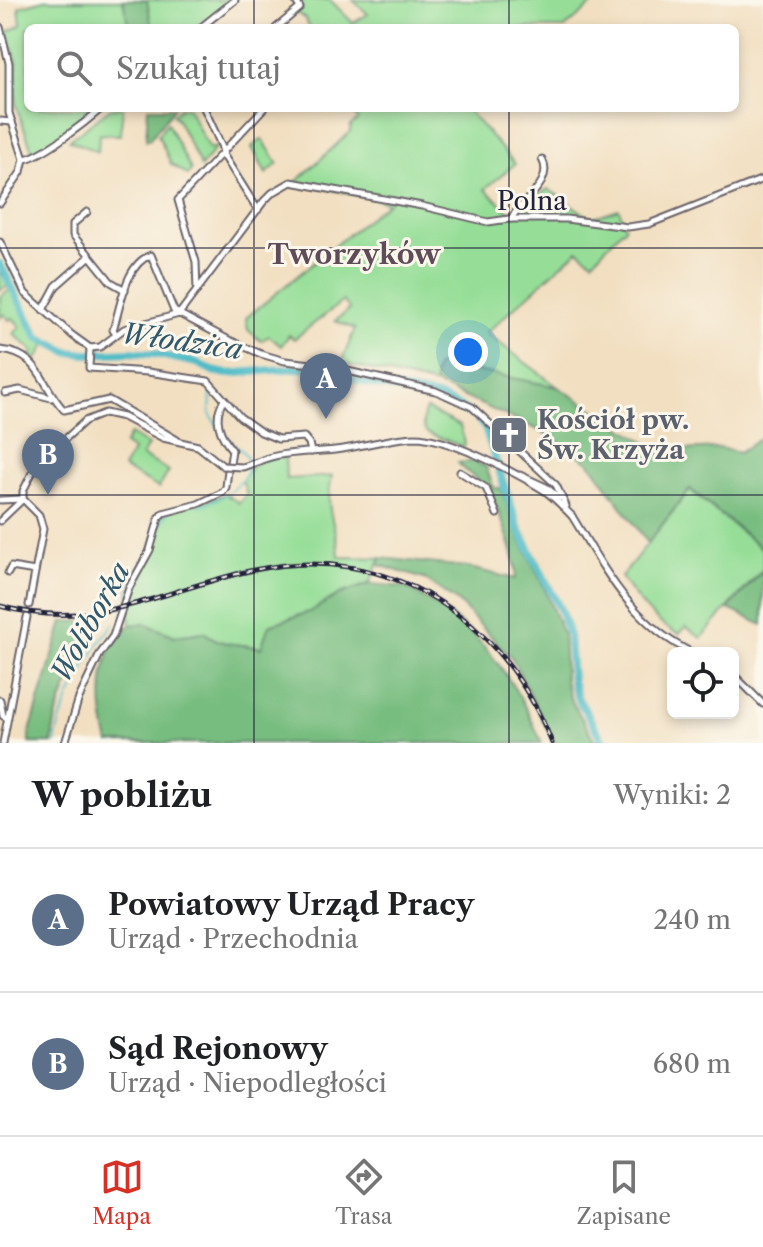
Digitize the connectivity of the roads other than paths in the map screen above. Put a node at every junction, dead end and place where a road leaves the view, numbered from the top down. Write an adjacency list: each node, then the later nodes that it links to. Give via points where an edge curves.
1 (235, 0): 3 (street)
2 (295, 0): 4 (street, via 298,10)
3 (205, 24)
4 (281, 24)
5 (0, 27): 10 (street, via 9,63)
6 (97, 112): 12 (street)
7 (206, 112): 11 (street)
8 (260, 112): 11 (street)
9 (0, 121): 10 (street)
10 (12, 122): 12 (street)
11 (223, 150): 16 (street); 22 (street, via 178,200 196,262)
12 (24, 159): 15 (street)
13 (542, 159): 18 (street, via 544,177)
14 (763, 179): 18 (street, Polna, via 630,228 566,219)
15 (0, 203)
16 (258, 210): 18 (street, Polna, via 272,193 296,182 488,222); 22 (street)
17 (87, 212): 20 (street, via 71,229)
18 (511, 219)
19 (0, 242): 23 (street, via 25,293)
20 (90, 257): 21 (street); 23 (street, via 56,286)
21 (125, 290): 24 (street, via 136,263 151,255); 25 (street)
22 (197, 292): 24 (street)
23 (43, 310): 26 (street)
24 (179, 314): 25 (street); 34 (street, via 261,354 460,400)
25 (116, 334): 26 (street)
26 (90, 349): 30 (street, via 89,368 208,381)
27 (0, 350): 31 (street, via 25,356 64,410 109,400)
28 (5, 393): 29 (street, via 20,390)
29 (51, 398)
30 (225, 401): 32 (street, via 270,437 305,438); 33 (street, via 219,409 219,435 232,450)
31 (178, 440): 33 (street); 39 (street, via 112,413 97,415 70,433 33,471)
32 (311, 452): 33 (street, bridge); 36 (street, via 415,437 440,442)
33 (228, 466): 55 (street, via 223,492 159,518 118,623 79,698)
34 (542, 471): 38 (street); 41 (street, via 560,489)
35 (460, 472): 42 (street, via 486,488)
36 (509, 472): 37 (street); 38 (street)
37 (518, 476): 38 (street); 43 (street)
38 (536, 481): 41 (street)
39 (23, 499): 40 (street); 44 (street); 45 (street, via 43,523)
40 (0, 500)
41 (566, 506): 43 (street)
42 (497, 514)
43 (572, 516): 49 (street, via 632,608)
44 (0, 521)
45 (35, 571): 46 (street, via 11,567); 47 (street)
46 (8, 573)
47 (29, 605)
48 (27, 617): 53 (street)
49 (682, 647)
50 (739, 680): 52 (street)
51 (0, 700): 53 (street)
52 (763, 704)
53 (7, 719): 54 (street)
54 (3, 743)
55 (65, 743)

